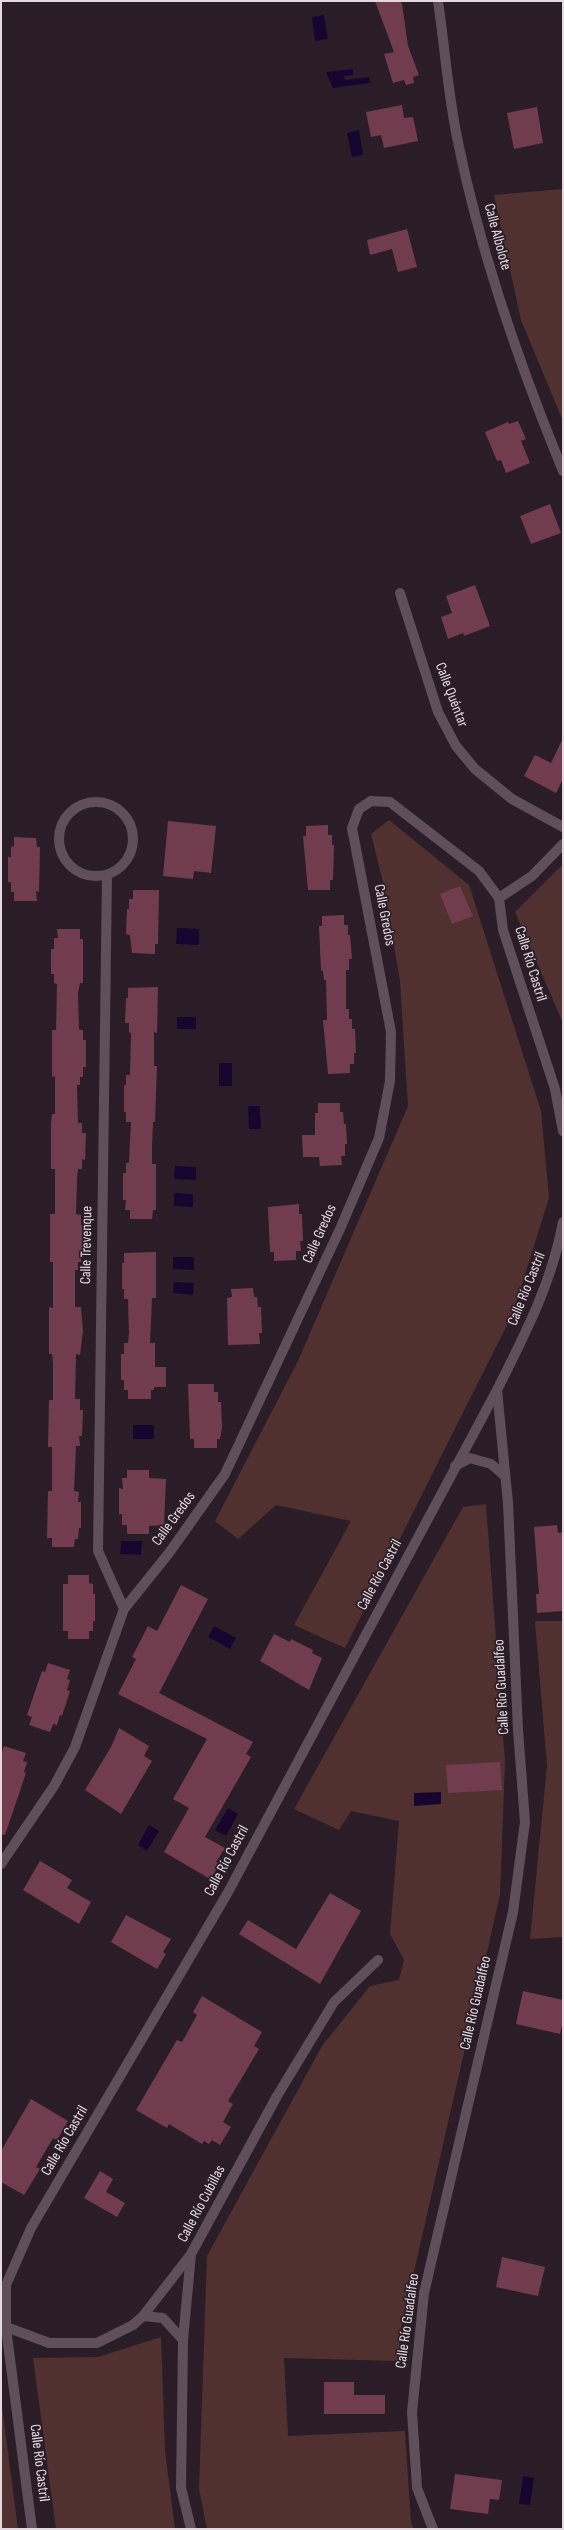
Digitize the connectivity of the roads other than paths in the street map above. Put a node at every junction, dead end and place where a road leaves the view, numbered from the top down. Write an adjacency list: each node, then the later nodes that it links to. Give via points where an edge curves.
1 (438, 1): 2 (street, Calle Albolote, via 458,141 487,260 526,382)
2 (563, 471)
3 (400, 593): 4 (street, Calle Quéntar, via 438,712 456,746 475,769 512,799)
4 (563, 827)
5 (563, 844): 7 (street, via 532,876)
6 (107, 875): 6 (street, via 118,870 132,849 133,836 130,824 123,813 113,806 88,802 68,814 59,836 60,847 64,858 82,874 94,877); 13 (street, Calle Trevenque, via 98,1551)
7 (499, 898): 8 (street, Calle Río Castril, via 503,930 554,1089); 13 (street, Calle Gredos, via 479,871 390,802 371,801 359,809 352,828 390,1032 390,1081 379,1138 340,1229 225,1474 169,1553)
8 (563, 1130)
9 (563, 1222): 10 (street, Calle Río Castril, via 558,1251 536,1311)
10 (497, 1390): 11 (street, Calle Río Castril); 12 (street, Calle Río Guadalfeo)
11 (455, 1466): 12 (street, via 470,1458 491,1464); 18 (street, Calle Río Castril, via 227,1894 31,2228 6,2285)
12 (505, 1476): 22 (street, Calle Río Guadalfeo, via 525,1822 513,1912 424,2293 412,2412 417,2488)
13 (124, 1609): 14 (street, Calle Gredos, via 75,1747 54,1786)
14 (1, 1864)
15 (378, 1960): 16 (street, Calle Río Cubillas, via 334,2002 277,2096)
16 (191, 2254): 17 (street); 19 (street, Calle Río Cubillas)
17 (144, 2316): 18 (street, via 133,2325 97,2343 49,2343); 19 (street, via 163,2318)
18 (3, 2326): 20 (street, Calle Río Castril)
19 (182, 2340): 21 (street, Calle Río Cubillas, via 182,2488)
20 (32, 2529)
21 (191, 2529)
22 (433, 2529)

